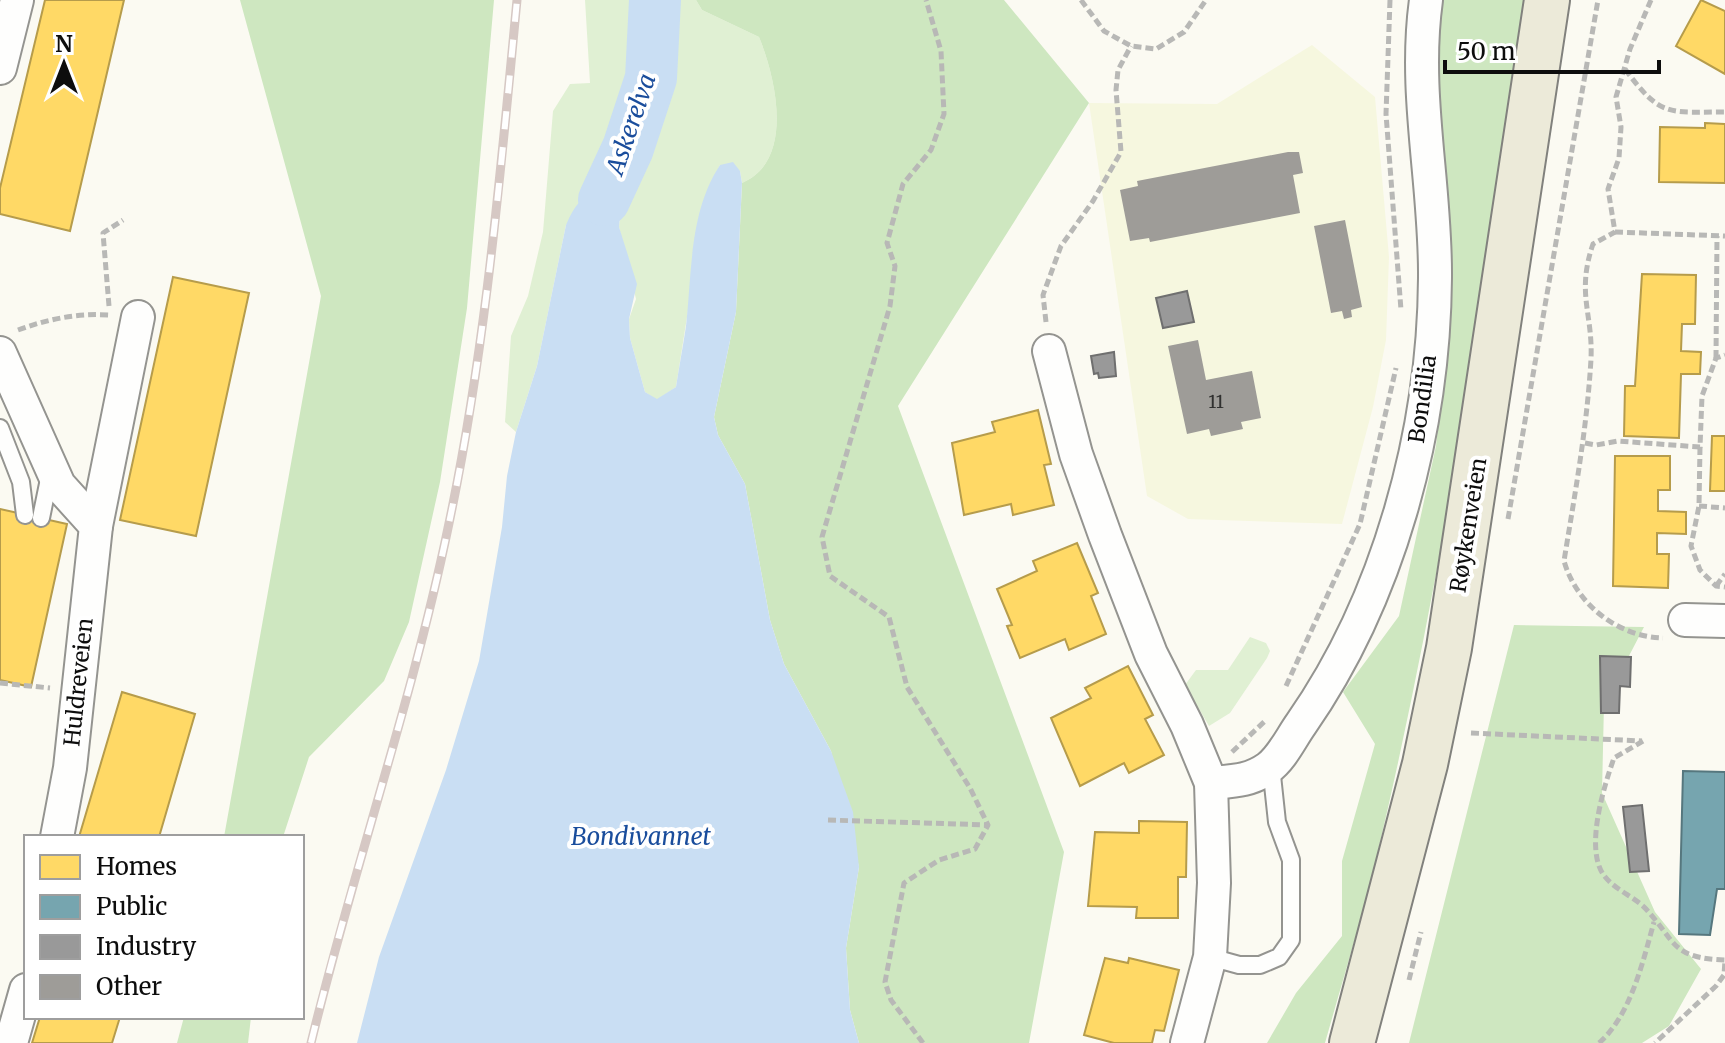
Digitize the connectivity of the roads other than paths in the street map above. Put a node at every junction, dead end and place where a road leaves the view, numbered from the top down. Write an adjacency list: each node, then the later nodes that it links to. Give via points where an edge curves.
1 (17, 0): 4 (street)
2 (1426, 0): 15 (street, Bondilia, via 1422,112 1435,280 1417,444 1390,542 1362,613 1323,692)
3 (1547, 0): 22 (main road, Røykenveien, via 1449,648 1425,764)
4 (0, 68)
5 (124, 316): 12 (street, Huldreveien)
6 (4, 346): 11 (street)
7 (1049, 351): 16 (street, via 1076,454 1105,535 1151,654)
8 (0, 428): 9 (lane)
9 (8, 448): 10 (lane); 11 (lane, via 33,516)
10 (0, 464)
11 (51, 469): 12 (street)
12 (96, 526): 17 (street, Huldreveien, via 70,768)
13 (1725, 621): 14 (street)
14 (1678, 629)
15 (1271, 766): 16 (street, via 1248,780); 18 (lane, via 1277,822 1291,860 1293,924 1286,950 1260,965)
16 (1211, 783): 18 (street)
17 (57, 835)
18 (1210, 957): 21 (street)
19 (24, 997): 20 (street)
20 (11, 1043)
21 (1187, 1043)
22 (1352, 1043)

